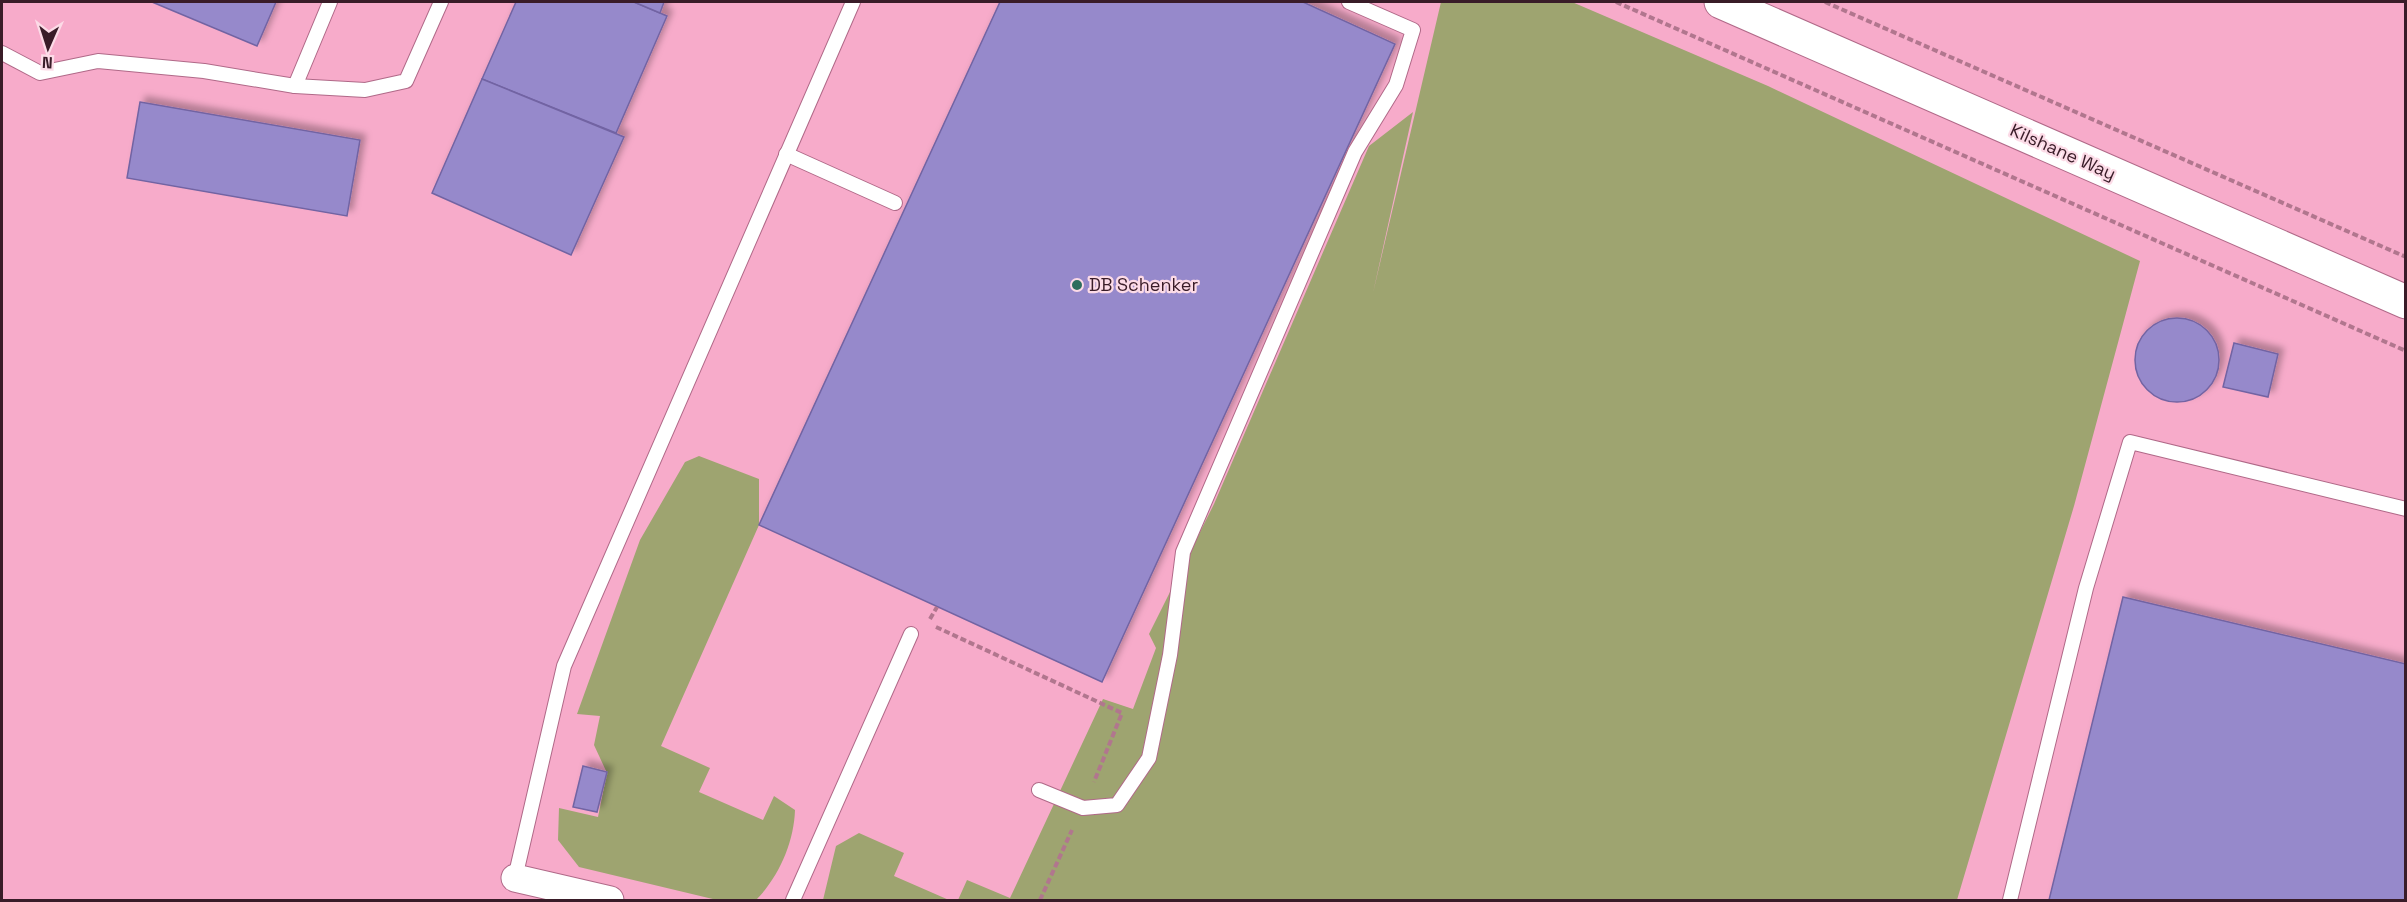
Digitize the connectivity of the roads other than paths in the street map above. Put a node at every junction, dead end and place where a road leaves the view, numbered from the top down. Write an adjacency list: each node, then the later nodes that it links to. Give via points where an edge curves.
1 (330, 2): 7 (lane)
2 (441, 2): 7 (lane, via 406,81 365,90)
3 (853, 2): 8 (lane)
4 (1349, 2): 13 (lane, via 1413,30 1396,85 1355,152 1183,552 1170,655 1149,758 1116,805 1083,808)
5 (1721, 2): 10 (street, Kilshane Way)
6 (2, 53): 7 (lane, via 40,73 99,61 204,71)
7 (295, 86)
8 (786, 154): 9 (lane); 14 (lane, via 564,666)
9 (895, 203)
10 (2406, 302)
11 (2406, 509): 17 (lane, via 2130,442 2086,588)
12 (910, 634): 16 (lane)
13 (1039, 790)
14 (515, 878): 15 (street)
15 (610, 900)
16 (793, 900)
17 (2010, 900)

